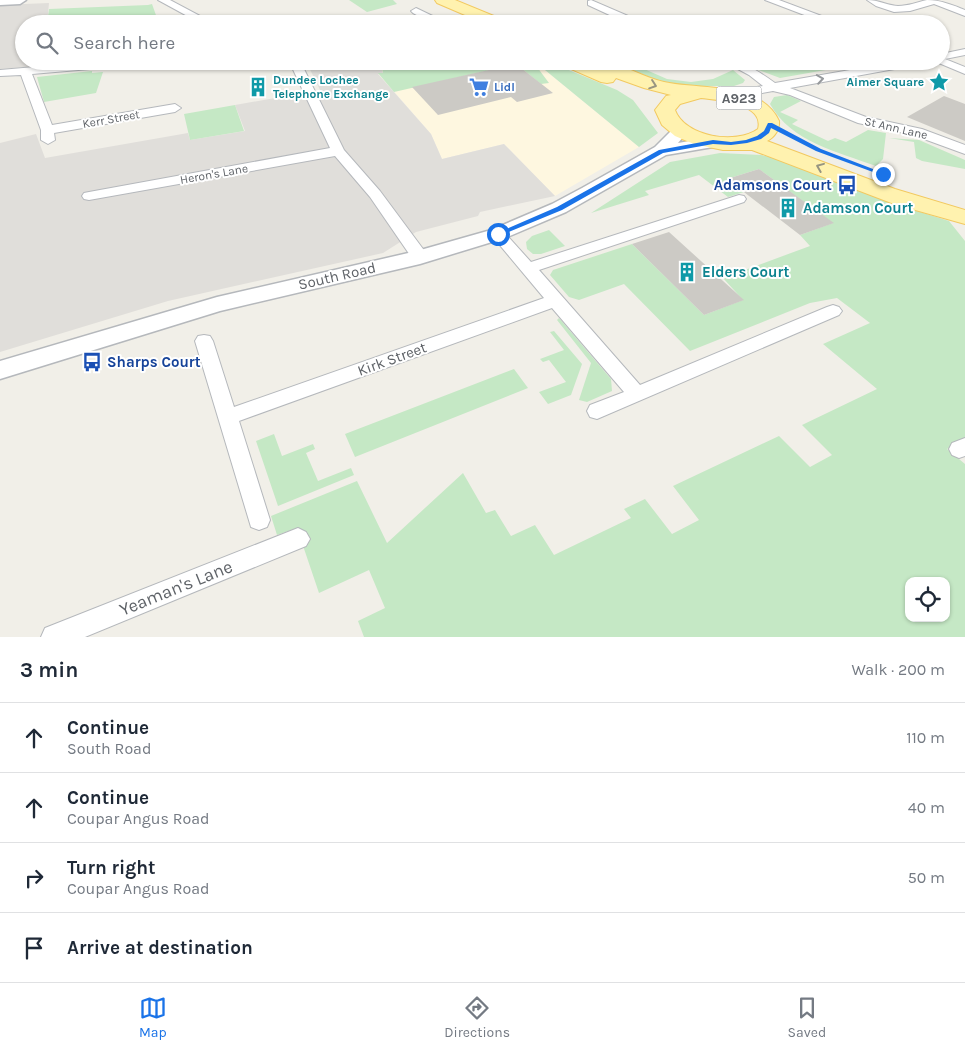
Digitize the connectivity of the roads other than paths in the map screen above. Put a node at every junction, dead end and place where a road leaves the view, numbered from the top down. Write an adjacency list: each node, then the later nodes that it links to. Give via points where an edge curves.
1 (20, 0): 7 (street)
2 (163, 0): 11 (street)
3 (442, 0): 14 (main road)
4 (770, 0): 16 (street)
5 (872, 0): 6 (street, via 903,10)
6 (933, 0): 10 (street)
7 (0, 1)
8 (591, 3): 15 (street)
9 (418, 6): 12 (street); 13 (main road)
10 (965, 13)
11 (192, 15)
12 (430, 15)
13 (448, 15)
14 (478, 15)
15 (618, 15)
16 (812, 15)
17 (965, 52): 18 (street)
18 (950, 55)
19 (950, 65): 26 (street)
20 (25, 70): 27 (street); 32 (street, Kerr Street, via 48,135)
21 (298, 70): 39 (street)
22 (589, 70): 33 (main road, via 626,86)
23 (614, 70): 29 (main road, A923, one-way to 29, via 658,87)
24 (749, 70): 28 (street)
25 (868, 70): 28 (street, one-way to 25)
26 (965, 71)
27 (0, 73)
28 (772, 86): 30 (street); 31 (street); 38 (street, St Ann Lane, via 862,120 917,132)
29 (697, 93): 30 (main road, A923); 33 (main road, A923, via 675,99)
30 (729, 95): 31 (main road, A923)
31 (752, 103): 34 (main road, A923, via 768,117)
32 (175, 108)
33 (665, 110): 35 (main road, via 666,117)
34 (770, 124): 37 (main road, A923, via 767,132); 42 (main road, A923, via 819,150 883,174)
35 (680, 131): 36 (main road, A923); 40 (street, South Road)
36 (713, 142): 37 (main road, A923); 40 (street, South Road)
37 (747, 142): 44 (main road, A923, one-way to 37)
38 (965, 150)
39 (338, 151): 41 (street, Heron's Lane); 46 (street, via 375,194)
40 (661, 151): 45 (street, South Road, via 559,208)
41 (89, 196)
42 (965, 198)
43 (739, 199): 47 (street)
44 (965, 218)
45 (498, 234): 46 (street, South Road); 47 (street)
46 (420, 257): 51 (street, South Road, via 217,304)
47 (529, 268): 48 (street)
48 (556, 300): 52 (street); 54 (street, Kirk Street)
49 (833, 311): 52 (street)
50 (204, 341): 54 (street)
51 (0, 370)
52 (637, 394): 53 (street)
53 (597, 411)
54 (228, 417): 55 (street)
55 (259, 520)
56 (298, 539): 57 (street, Yeaman's Lane)
57 (54, 637)

